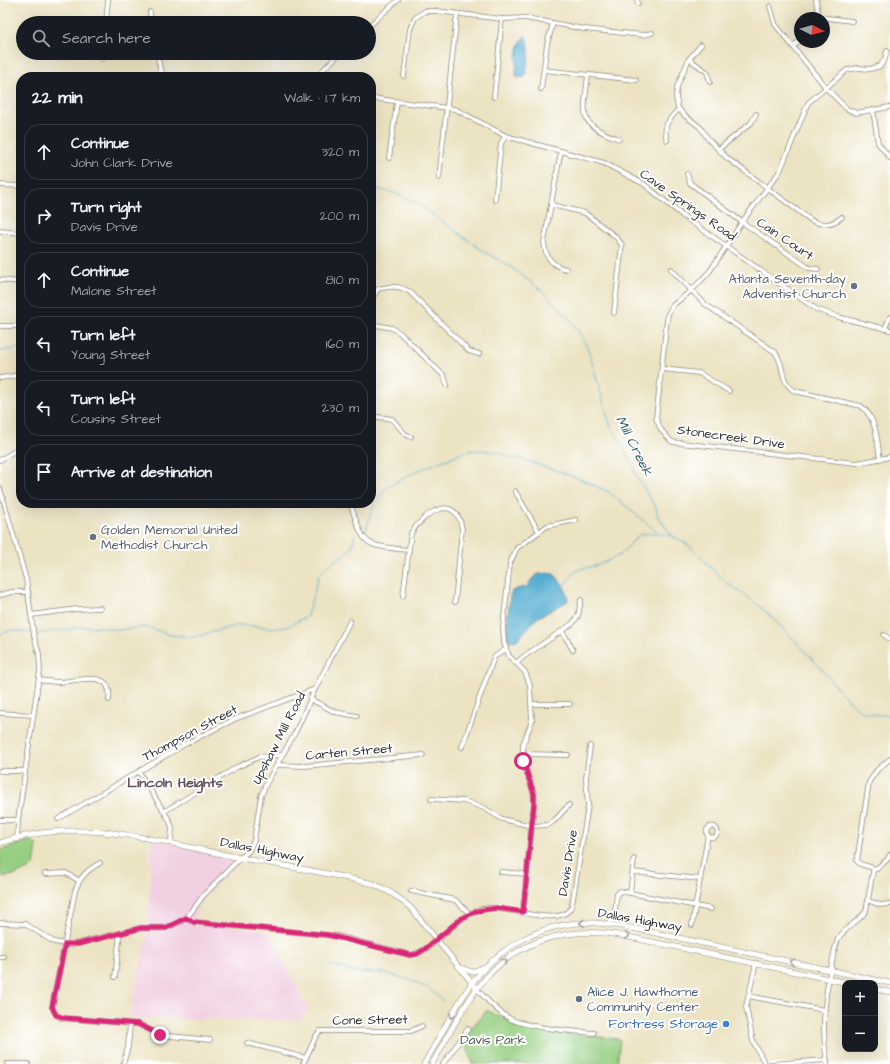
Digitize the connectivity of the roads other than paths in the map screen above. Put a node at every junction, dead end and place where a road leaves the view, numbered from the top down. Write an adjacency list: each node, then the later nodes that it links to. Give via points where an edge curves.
1 (108, 0): 8 (street)
2 (398, 0): 12 (street)
3 (816, 0): 6 (street)
4 (770, 6): 17 (street, via 770,14 775,24)
5 (150, 12): 9 (street)
6 (818, 12)
7 (457, 14): 11 (street); 28 (street, via 425,11 415,18 410,29); 36 (street)
8 (107, 16)
9 (150, 16)
10 (830, 18): 13 (street)
11 (502, 19): 14 (street, via 526,18); 33 (street)
12 (376, 20)
13 (852, 21)
14 (552, 23): 15 (street, via 584,29 644,35); 23 (street)
15 (652, 33)
16 (701, 45): 19 (street)
17 (793, 46): 32 (street)
18 (887, 51): 32 (street, Stonecreek Drive, via 880,66 847,70)
19 (689, 59): 30 (street, via 706,72); 38 (street, via 677,87)
20 (158, 60): 22 (street)
21 (333, 60): 26 (street)
22 (160, 68): 24 (street); 25 (street)
23 (544, 70): 27 (street); 31 (street)
24 (159, 72)
25 (162, 72)
26 (321, 72)
27 (588, 75): 29 (street); 42 (street, via 584,108 586,119 592,128 600,133)
28 (404, 76)
29 (636, 80)
30 (710, 82)
31 (541, 88)
32 (827, 89): 39 (street, via 847,109 856,112); 52 (street, Stonecreek Drive, via 808,103 780,171)
33 (494, 98)
34 (376, 99): 35 (street, Cave Springs Road)
35 (397, 102): 36 (street, Cave Springs Road); 46 (street)
36 (446, 107): 41 (street, Cave Springs Road, via 464,112); 49 (street)
37 (890, 107): 39 (street)
38 (679, 109): 43 (street, via 668,119 664,132); 44 (street, via 700,127)
39 (873, 110): 47 (street, via 878,143)
40 (756, 114): 44 (street, via 751,123)
41 (506, 136): 45 (street, Cave Springs Road); 53 (street, via 501,143)
42 (619, 139)
43 (666, 140)
44 (719, 149): 52 (street, via 727,158)
45 (562, 151): 54 (street); 59 (street, Cave Springs Road, via 604,163 644,184 683,216)
46 (390, 158)
47 (890, 158)
48 (687, 174): 56 (street, Cain Court, via 690,183)
49 (438, 178)
50 (0, 185): 51 (street)
51 (16, 186)
52 (767, 187): 55 (street, via 819,224 836,222); 56 (street, Stonecreek Drive)
53 (494, 200)
54 (552, 205): 60 (street, via 544,242 545,250 552,262); 67 (street, via 585,213 616,237 622,245)
55 (842, 217)
56 (742, 222): 59 (street, Stonecreek Drive); 62 (street, Cain Court, via 809,268)
57 (0, 231): 58 (street)
58 (16, 233)
59 (726, 245): 65 (street, Stonecreek Drive, via 710,271); 72 (street, Cave Springs Road, via 816,309)
60 (566, 269)
61 (671, 269): 65 (street)
62 (818, 269)
63 (0, 280): 64 (street)
64 (16, 282)
65 (692, 290): 75 (street, Stonecreek Drive, via 673,305 668,314); 84 (street, via 706,304 775,352 780,358 787,386 795,391 861,406 869,413)
66 (376, 292): 74 (street, via 378,289 391,286 401,287 410,292 469,351)
67 (614, 313)
68 (890, 317): 72 (street)
69 (376, 325): 78 (street, via 392,328 400,333 444,376)
70 (0, 326): 71 (street)
71 (16, 326)
72 (885, 328): 73 (street, Cave Springs Road)
73 (890, 330)
74 (479, 354)
75 (662, 369): 79 (street, via 699,373); 84 (street, Stonecreek Drive, via 656,418 661,430 672,442 856,463)
76 (16, 376): 77 (street)
77 (0, 378)
78 (447, 385)
79 (729, 392)
80 (376, 417): 81 (street, via 392,419 405,434)
81 (411, 436)
82 (16, 450): 85 (street)
83 (890, 457): 84 (street, Stonecreek Drive)
84 (880, 459)
85 (0, 460)
86 (0, 488): 92 (street, via 17,542)
87 (515, 491): 90 (street)
88 (352, 508): 91 (street, via 365,541 378,547)
89 (576, 520): 90 (street, via 547,526)
90 (539, 532): 103 (street, via 517,548 510,563 503,628)
91 (408, 550): 94 (street); 96 (street, via 410,533 432,512 439,508 457,513 462,529)
92 (28, 592): 93 (street); 98 (street)
93 (0, 595)
94 (403, 596)
95 (581, 600): 100 (street, via 578,616)
96 (454, 602)
97 (100, 608): 98 (street)
98 (31, 615): 106 (street, via 39,654)
99 (350, 621): 107 (street, Upshaw Mill Road)
100 (562, 631): 104 (street); 105 (street)
101 (884, 635): 102 (street)
102 (890, 639)
103 (506, 649): 105 (street); 116 (street, via 494,657)
104 (573, 650)
105 (516, 663): 110 (street, via 530,685)
106 (39, 680): 109 (street, via 60,682 98,679 108,688); 113 (street)
107 (315, 688): 108 (street, Upshaw Mill Road); 125 (street, Thompson Street, via 235,719 187,743)
108 (310, 699): 114 (street, via 335,712); 118 (street, Upshaw Mill Road, via 296,731)
109 (109, 700)
110 (532, 704): 111 (street); 117 (street, via 532,722 523,744)
111 (570, 704)
112 (0, 713): 113 (street)
113 (33, 715): 124 (street)
114 (357, 716)
115 (590, 746): 155 (street, Davis Drive, via 586,778 588,806 570,909 564,915 547,916)
116 (462, 747)
117 (523, 754): 120 (street); 132 (street, via 526,774 534,794)
118 (281, 755): 122 (street, Upshaw Mill Road); 128 (street, via 259,757 237,767)
119 (423, 755): 122 (street, Carten Street, via 305,766)
120 (568, 756)
121 (890, 759): 142 (street, via 877,770 869,782 857,861)
122 (277, 765): 139 (street, Upshaw Mill Road, via 261,796 253,844)
123 (0, 771): 124 (street)
124 (24, 771): 131 (street)
125 (139, 772): 128 (street); 129 (street, Thompson Street)
126 (431, 799): 132 (street, via 464,801 484,808 502,819)
127 (569, 805): 132 (street, via 548,825)
128 (165, 811): 135 (street, via 172,827)
129 (58, 819)
130 (0, 820): 131 (street)
131 (18, 820): 134 (street)
132 (532, 826): 146 (street)
133 (708, 835): 148 (street)
134 (17, 839): 135 (main road, Dallas Highway, via 82,830); 136 (main road, Dallas Highway); 137 (main road, Dallas Highway)
135 (171, 842): 139 (main road, Dallas Highway)
136 (0, 843)
137 (0, 847)
138 (890, 854): 142 (street)
139 (240, 858): 157 (street, Upshaw Mill Road, via 203,896); 164 (main road, Dallas Highway, via 380,887 406,904)
140 (634, 859): 144 (street)
141 (100, 863): 147 (street, via 87,870)
142 (876, 869): 151 (street, via 871,876)
143 (501, 872): 146 (street)
144 (633, 872): 148 (street); 150 (street)
145 (45, 874): 147 (street, via 66,874)
146 (527, 874): 155 (street)
147 (78, 880): 165 (street)
148 (700, 880): 153 (street)
149 (411, 891): 156 (street, via 455,900)
150 (630, 893): 153 (street); 158 (street, via 619,892)
151 (867, 900): 152 (street, via 880,905); 169 (street, via 863,916 839,938)
152 (890, 904)
153 (695, 906): 154 (street); 161 (street)
154 (711, 909)
155 (523, 912): 156 (street, Davis Drive, via 490,908)
156 (469, 913): 164 (street, Davis Drive)
157 (186, 918): 163 (street, via 166,928 141,928); 164 (street, Davis Drive, via 194,922 337,936 406,955 420,952)
158 (614, 918): 160 (street); 162 (street)
159 (0, 923): 165 (street, via 25,924 54,942)
160 (606, 924): 162 (main road, Dallas Highway); 168 (main road, Dallas Highway, one-way to 168, via 581,923 540,932 518,942)
161 (692, 925)
162 (620, 926): 169 (main road, Dallas Highway, one-way to 162)
163 (120, 933): 165 (street, via 78,944); 170 (street)
164 (437, 939): 167 (main road, Dallas Highway)
165 (65, 944): 180 (street, via 52,1010 56,1015 61,1018)
166 (756, 963): 171 (main road, Dallas Highway); 175 (main road, Dallas Highway, one-way to 166, via 496,968 519,951 543,939 570,933 597,932 619,935); 178 (street)
167 (458, 965): 168 (main road, via 472,972); 173 (main road, Dallas Highway)
168 (488, 965): 173 (main road, Dallas Highway)
169 (830, 970): 171 (street); 174 (main road, Dallas Highway)
170 (114, 977)
171 (828, 979): 172 (main road, Dallas Highway); 179 (street)
172 (842, 982)
173 (472, 983): 175 (main road, Dallas Highway); 192 (main road, Dallas Highway, one-way to 192)
174 (890, 983)
175 (477, 989): 183 (street, via 498,1011 512,1020); 193 (main road, Dallas Highway)
176 (878, 990): 177 (main road)
177 (890, 992)
178 (748, 996): 179 (street); 195 (street, via 746,1007 750,1030 756,1049)
179 (824, 1010): 187 (street, via 823,1030)
180 (130, 1024): 184 (street, via 138,1024 160,1035); 190 (street)
181 (422, 1026): 186 (street, Cone Street, via 411,1031 318,1032)
182 (468, 1029): 194 (street)
183 (594, 1033)
184 (210, 1040)
185 (247, 1043): 186 (street)
186 (306, 1058): 191 (street)
187 (827, 1062): 196 (street)
188 (7, 1064): 189 (street)
189 (28, 1064)
190 (123, 1064)
191 (303, 1064)
192 (424, 1064)
193 (432, 1064)
194 (443, 1064)
195 (765, 1064)
196 (770, 1064)

